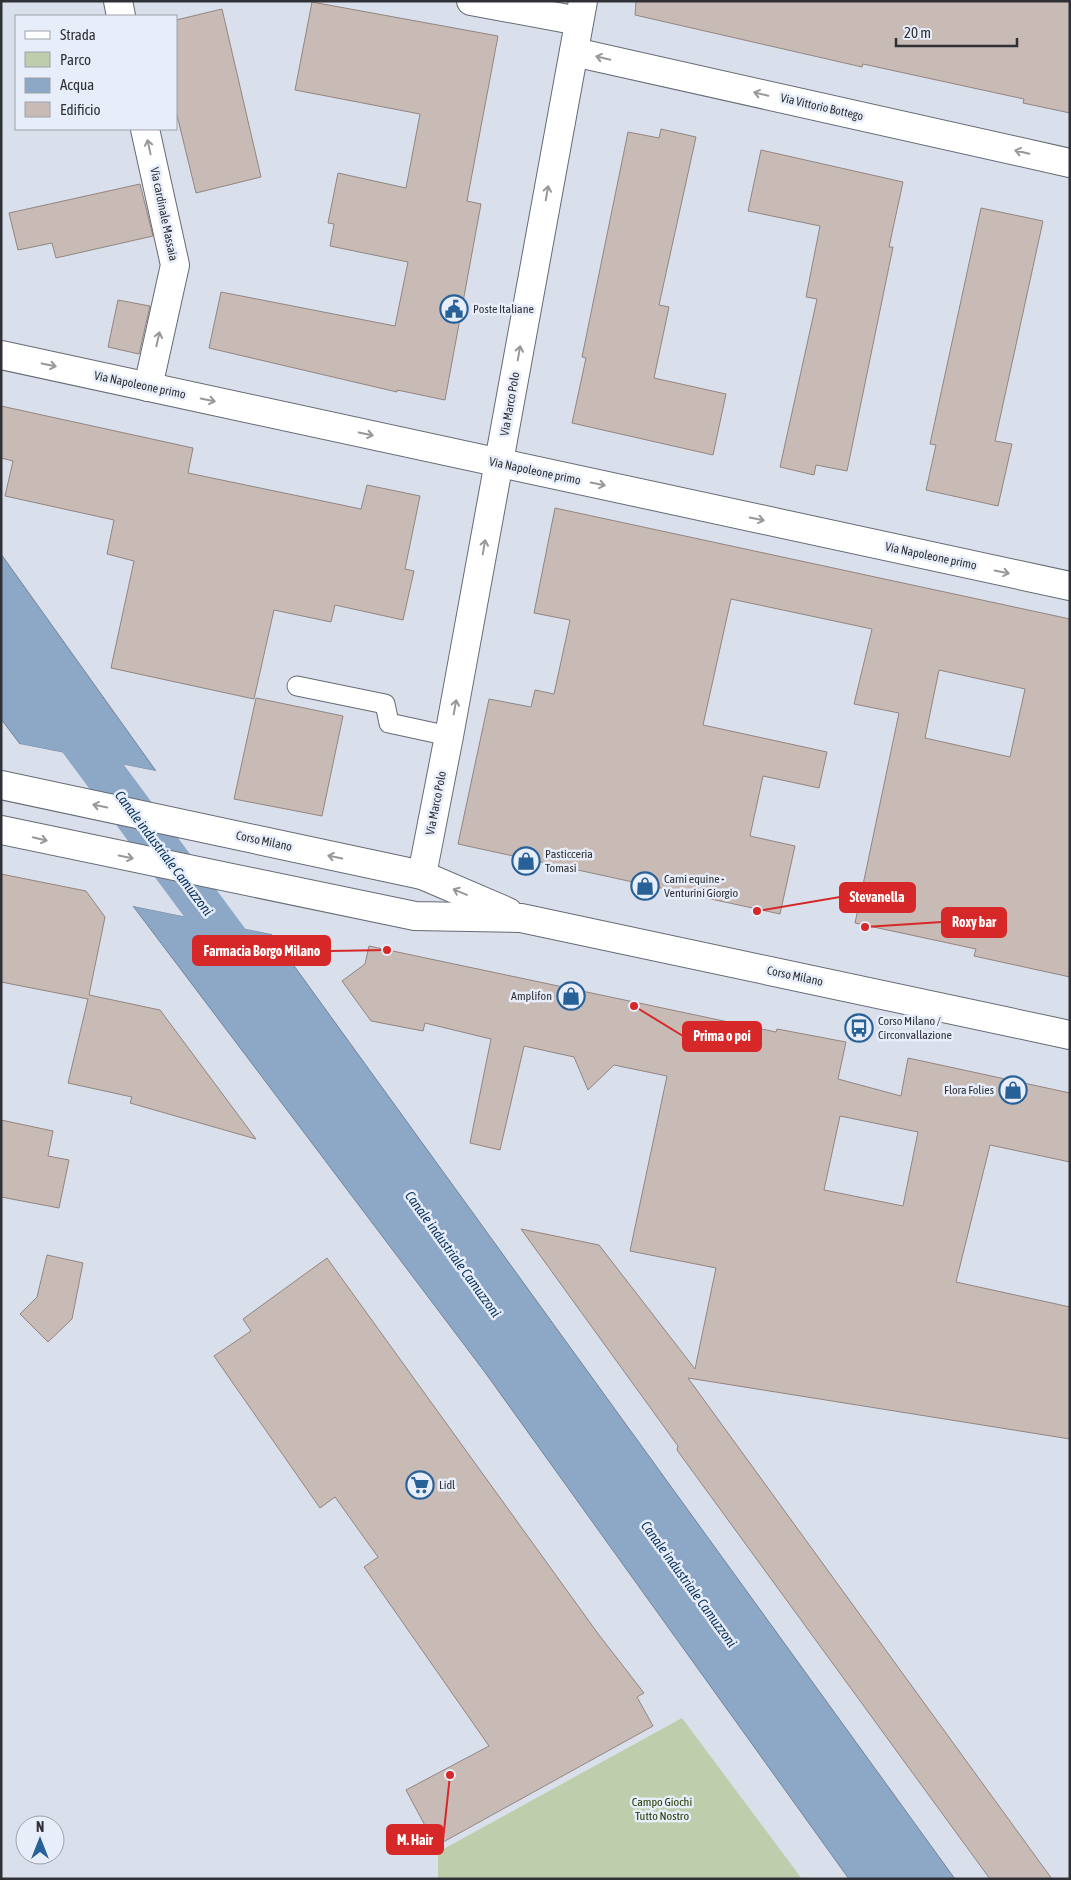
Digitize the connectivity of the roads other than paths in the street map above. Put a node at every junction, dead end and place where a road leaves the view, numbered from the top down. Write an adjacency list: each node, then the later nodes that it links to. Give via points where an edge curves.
1 (118, 1): 4 (street)
2 (471, 1): 3 (street, Via Marco Polo)
3 (581, 11): 5 (street, Via Marco Polo)
4 (121, 15)
5 (574, 52): 7 (street, Via Vittorio Bottego, one-way to 5); 10 (street, Via Marco Polo, one-way to 5)
6 (145, 130): 9 (street, Via cardinale Massaia, one-way to 6, via 176,265)
7 (1070, 163)
8 (1, 355): 9 (street, Via Napoleone primo, one-way to 9)
9 (148, 387): 10 (street, Via Napoleone primo, one-way to 10)
10 (499, 463): 11 (street, Via Napoleone primo, one-way to 11); 13 (street, Via Marco Polo, one-way to 10)
11 (1070, 586)
12 (297, 686): 13 (lane, via 385,704 390,723)
13 (449, 736): 16 (street, Via Marco Polo)
14 (1, 785): 16 (street, Corso Milano, one-way to 14)
15 (1, 830): 17 (street, Corso Milano, one-way to 17, via 415,916)
16 (422, 875): 17 (street, Corso Milano, one-way to 16)
17 (521, 918): 18 (street, Corso Milano)
18 (1070, 1035)

